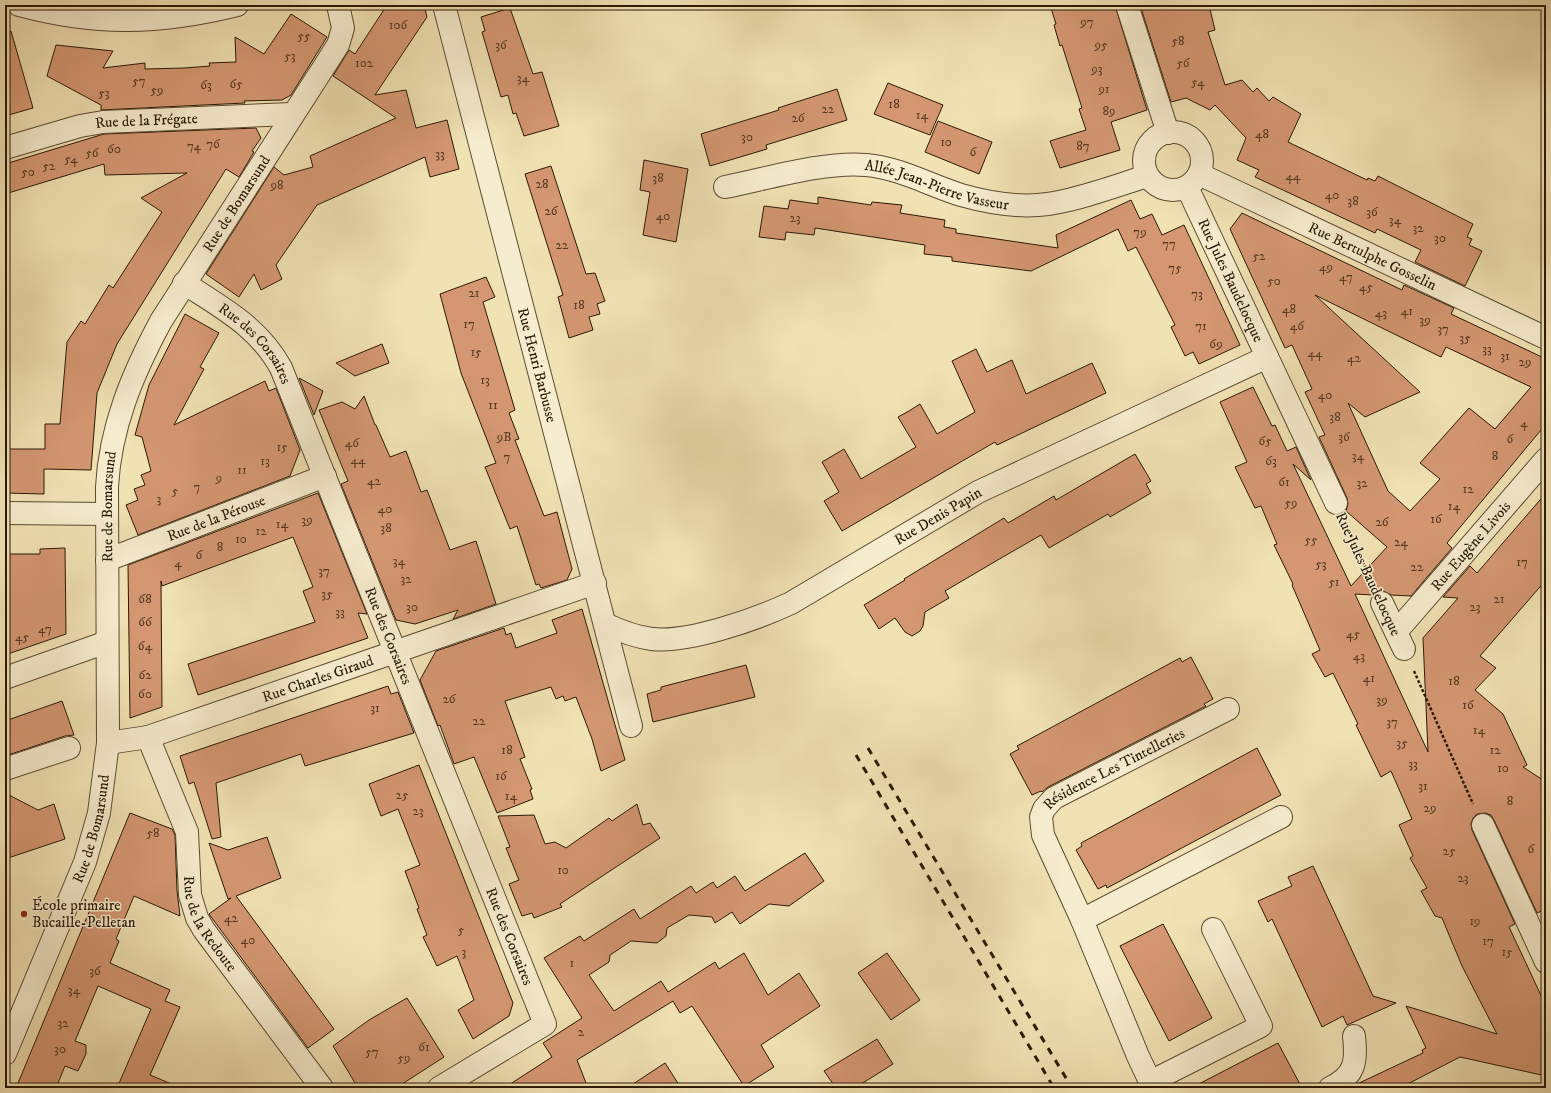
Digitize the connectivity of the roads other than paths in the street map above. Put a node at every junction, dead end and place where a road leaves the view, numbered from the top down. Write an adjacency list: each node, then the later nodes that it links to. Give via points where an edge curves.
1 (19, 5): 2 (street, via 88,18 136,21 187,16)
2 (237, 5)
3 (338, 5): 6 (street, Rue de Bomarsund, via 343,28 338,45)
4 (444, 5): 21 (street, Rue Henri Barbusse)
5 (1127, 5): 7 (street)
6 (292, 114): 8 (street, Rue de la Frégate, via 103,122 80,126); 12 (street, Rue de Bomarsund)
7 (1168, 133): 9 (street, via 1156,138 1145,151 1144,164); 10 (street, via 1185,135 1196,144 1202,161)
8 (5, 148)
9 (1147, 176): 10 (street, via 1165,190 1174,191); 11 (street, Allée Jean-Pierre Vasseur, via 1039,205 980,200 898,171 866,165 820,168)
10 (1193, 181): 13 (street, Rue Bertulphe Gosselin); 14 (street, Rue Jules Baudelocque)
11 (725, 187)
12 (184, 283): 16 (street, Rue des Corsaires, via 240,320 269,348 288,382); 19 (street, Rue de Bomarsund, via 142,357 122,407 108,470)
13 (1546, 338)
14 (1267, 357): 17 (street, Rue Jules Baudelocque); 23 (street, Rue Denis Papin, via 978,492 767,614 680,638 666,639 640,637)
15 (1546, 459): 24 (street, Rue Eugène Livois)
16 (325, 476): 20 (street, Rue de la Pérouse); 26 (street, Rue des Corsaires)
17 (1336, 503)
18 (5, 513): 19 (street)
19 (106, 514): 20 (street, Rue de Bomarsund)
20 (107, 560): 25 (street, Rue de Bomarsund)
21 (595, 583): 23 (street, Rue Henri Barbusse); 26 (street, Rue Charles Giraud)
22 (1382, 602): 24 (street, Rue Jules Baudelocque)
23 (605, 624): 29 (street, Rue Henri Barbusse)
24 (1400, 641)
25 (107, 642): 27 (street); 31 (street, Rue de Bomarsund)
26 (395, 652): 30 (street, Rue Charles Giraud); 43 (street, Rue des Corsaires, via 545,1024)
27 (5, 678)
28 (1228, 709): 36 (street, Résidence Les Tintelleries, via 1054,798 1044,809 1041,827 1043,835)
29 (631, 726)
30 (148, 737): 31 (street, Rue Charles Giraud); 42 (street, Rue de la Redoute, via 187,832 190,895 197,918)
31 (108, 743): 40 (street, Rue de Bomarsund, via 99,813 90,848)
32 (69, 748): 33 (street)
33 (5, 769)
34 (1281, 817): 36 (street)
35 (1483, 825): 38 (street)
36 (1082, 920): 41 (street, Résidence Les Tintelleries)
37 (1213, 929): 41 (street, via 1261,1026)
38 (1546, 962)
39 (1354, 1036): 44 (street, via 1353,1068 1344,1081)
40 (5, 1054)
41 (1152, 1085)
42 (322, 1088)
43 (439, 1088)
44 (1330, 1088)

